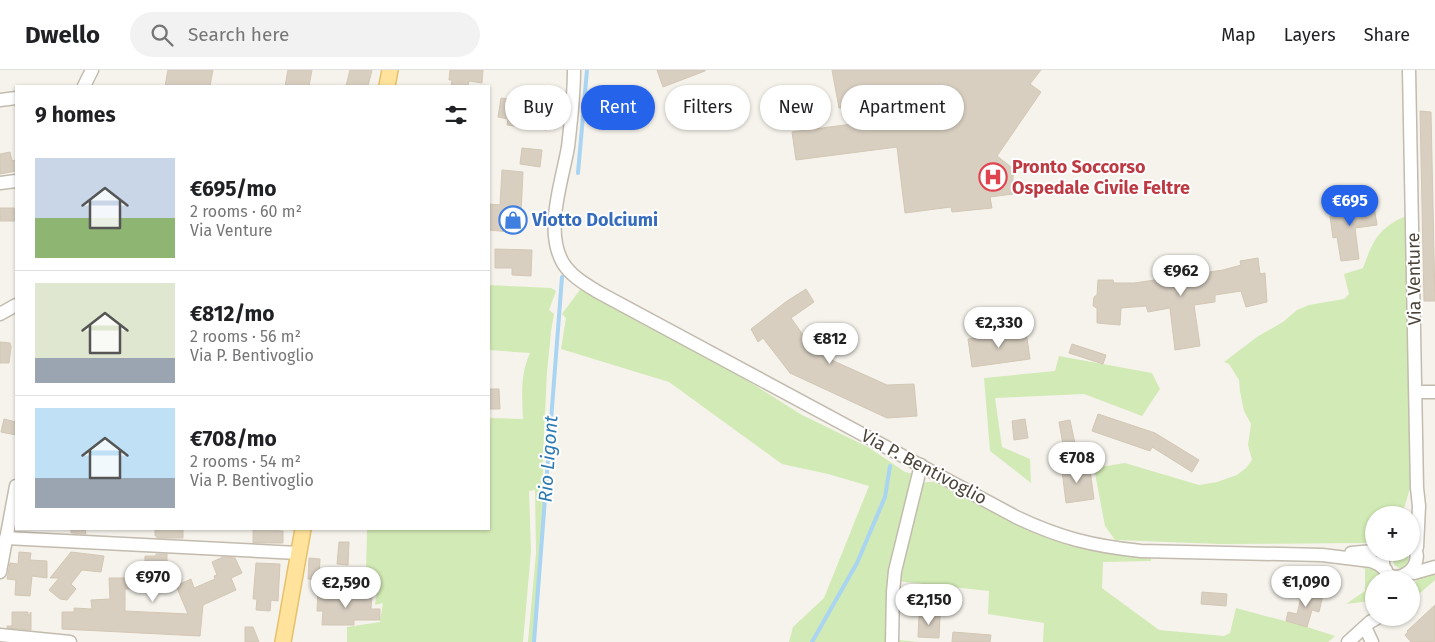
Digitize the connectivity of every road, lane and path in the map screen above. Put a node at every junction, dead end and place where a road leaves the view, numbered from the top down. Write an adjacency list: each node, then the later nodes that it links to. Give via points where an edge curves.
1 (92, 70): 5 (street)
2 (390, 70): 6 (main road)
3 (574, 70): 15 (street, Via P. Bentivoglio, via 568,146 554,225 556,243 564,264 577,278 598,292)
4 (1409, 70): 13 (street, Via Venture)
5 (84, 85)
6 (387, 85)
7 (15, 98): 8 (street)
8 (0, 100)
9 (15, 181): 10 (street)
10 (0, 183)
11 (15, 306): 12 (street)
12 (0, 314)
13 (1416, 392): 14 (street); 16 (street, Via Venture)
14 (1435, 392)
15 (921, 465): 25 (street, Via P. Bentivoglio, via 1041,529 1088,544 1141,550); 36 (street, via 895,571)
16 (1417, 488): 18 (street, Via Venture); 19 (street, Via Venture)
17 (15, 491): 21 (street)
18 (1412, 506)
19 (1419, 506)
20 (303, 530): 24 (main road)
21 (6, 538): 24 (street); 29 (street)
22 (1420, 551): 26 (street)
23 (1365, 552): 25 (street, Via P. Bentivoglio)
24 (298, 553): 35 (main road)
25 (1322, 555): 28 (street, Via P. Bentivoglio, via 1371,561)
26 (1435, 559)
27 (1435, 567): 30 (street, Via P. Bentivoglio)
28 (1384, 571)
29 (0, 572)
30 (1420, 573)
31 (1366, 626): 37 (street)
32 (1371, 626): 38 (street)
33 (0, 635): 34 (street)
34 (70, 642)
35 (283, 642)
36 (892, 642)
37 (1348, 642)
38 (1372, 642)

